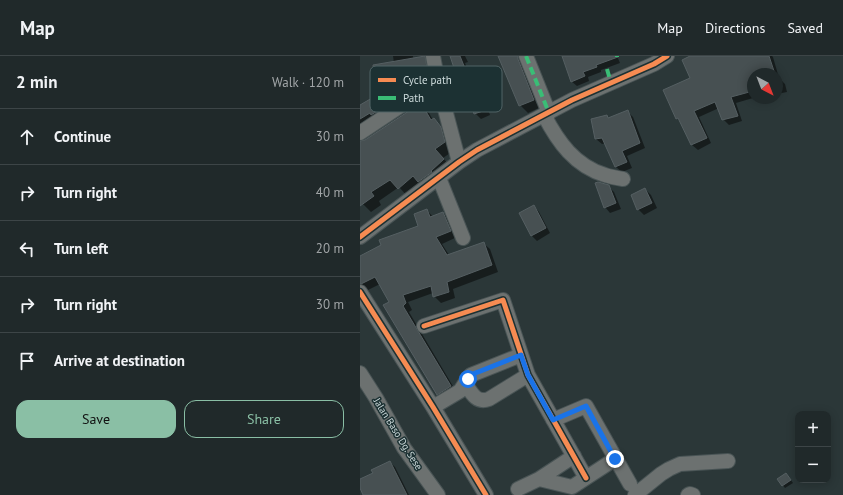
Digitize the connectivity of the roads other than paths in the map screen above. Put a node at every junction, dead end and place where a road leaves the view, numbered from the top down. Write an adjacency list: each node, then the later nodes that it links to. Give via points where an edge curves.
1 (433, 56): 4 (street)
2 (526, 56): 7 (street)
3 (667, 56): 7 (street)
4 (435, 66)
5 (392, 112): 8 (street)
6 (446, 112): 9 (street)
7 (547, 114): 9 (street); 11 (street, via 559,140 572,156 597,172)
8 (360, 133)
9 (459, 162): 10 (street)
10 (439, 178): 12 (street); 13 (street)
11 (623, 179)
12 (360, 237)
13 (463, 238)
14 (360, 292): 20 (street)
15 (424, 326): 16 (street, via 502,300)
16 (521, 355): 18 (street); 19 (street, via 473,374)
17 (360, 373): 29 (street, Jalan Baso Dg. Sese, via 404,448)
18 (528, 375): 19 (street, via 484,401 477,399); 21 (street)
19 (465, 383): 20 (street, via 460,391)
20 (433, 407): 30 (street)
21 (553, 420): 22 (street); 23 (street, via 586,406)
22 (574, 456): 25 (street); 26 (street)
23 (615, 459): 25 (street); 28 (street)
24 (728, 461): 28 (street, via 680,464)
25 (586, 478): 26 (street, via 572,487)
26 (539, 479): 27 (street)
27 (518, 489)
28 (632, 490)
29 (438, 495)
30 (486, 495)
31 (688, 495): 32 (street)
32 (693, 495)

